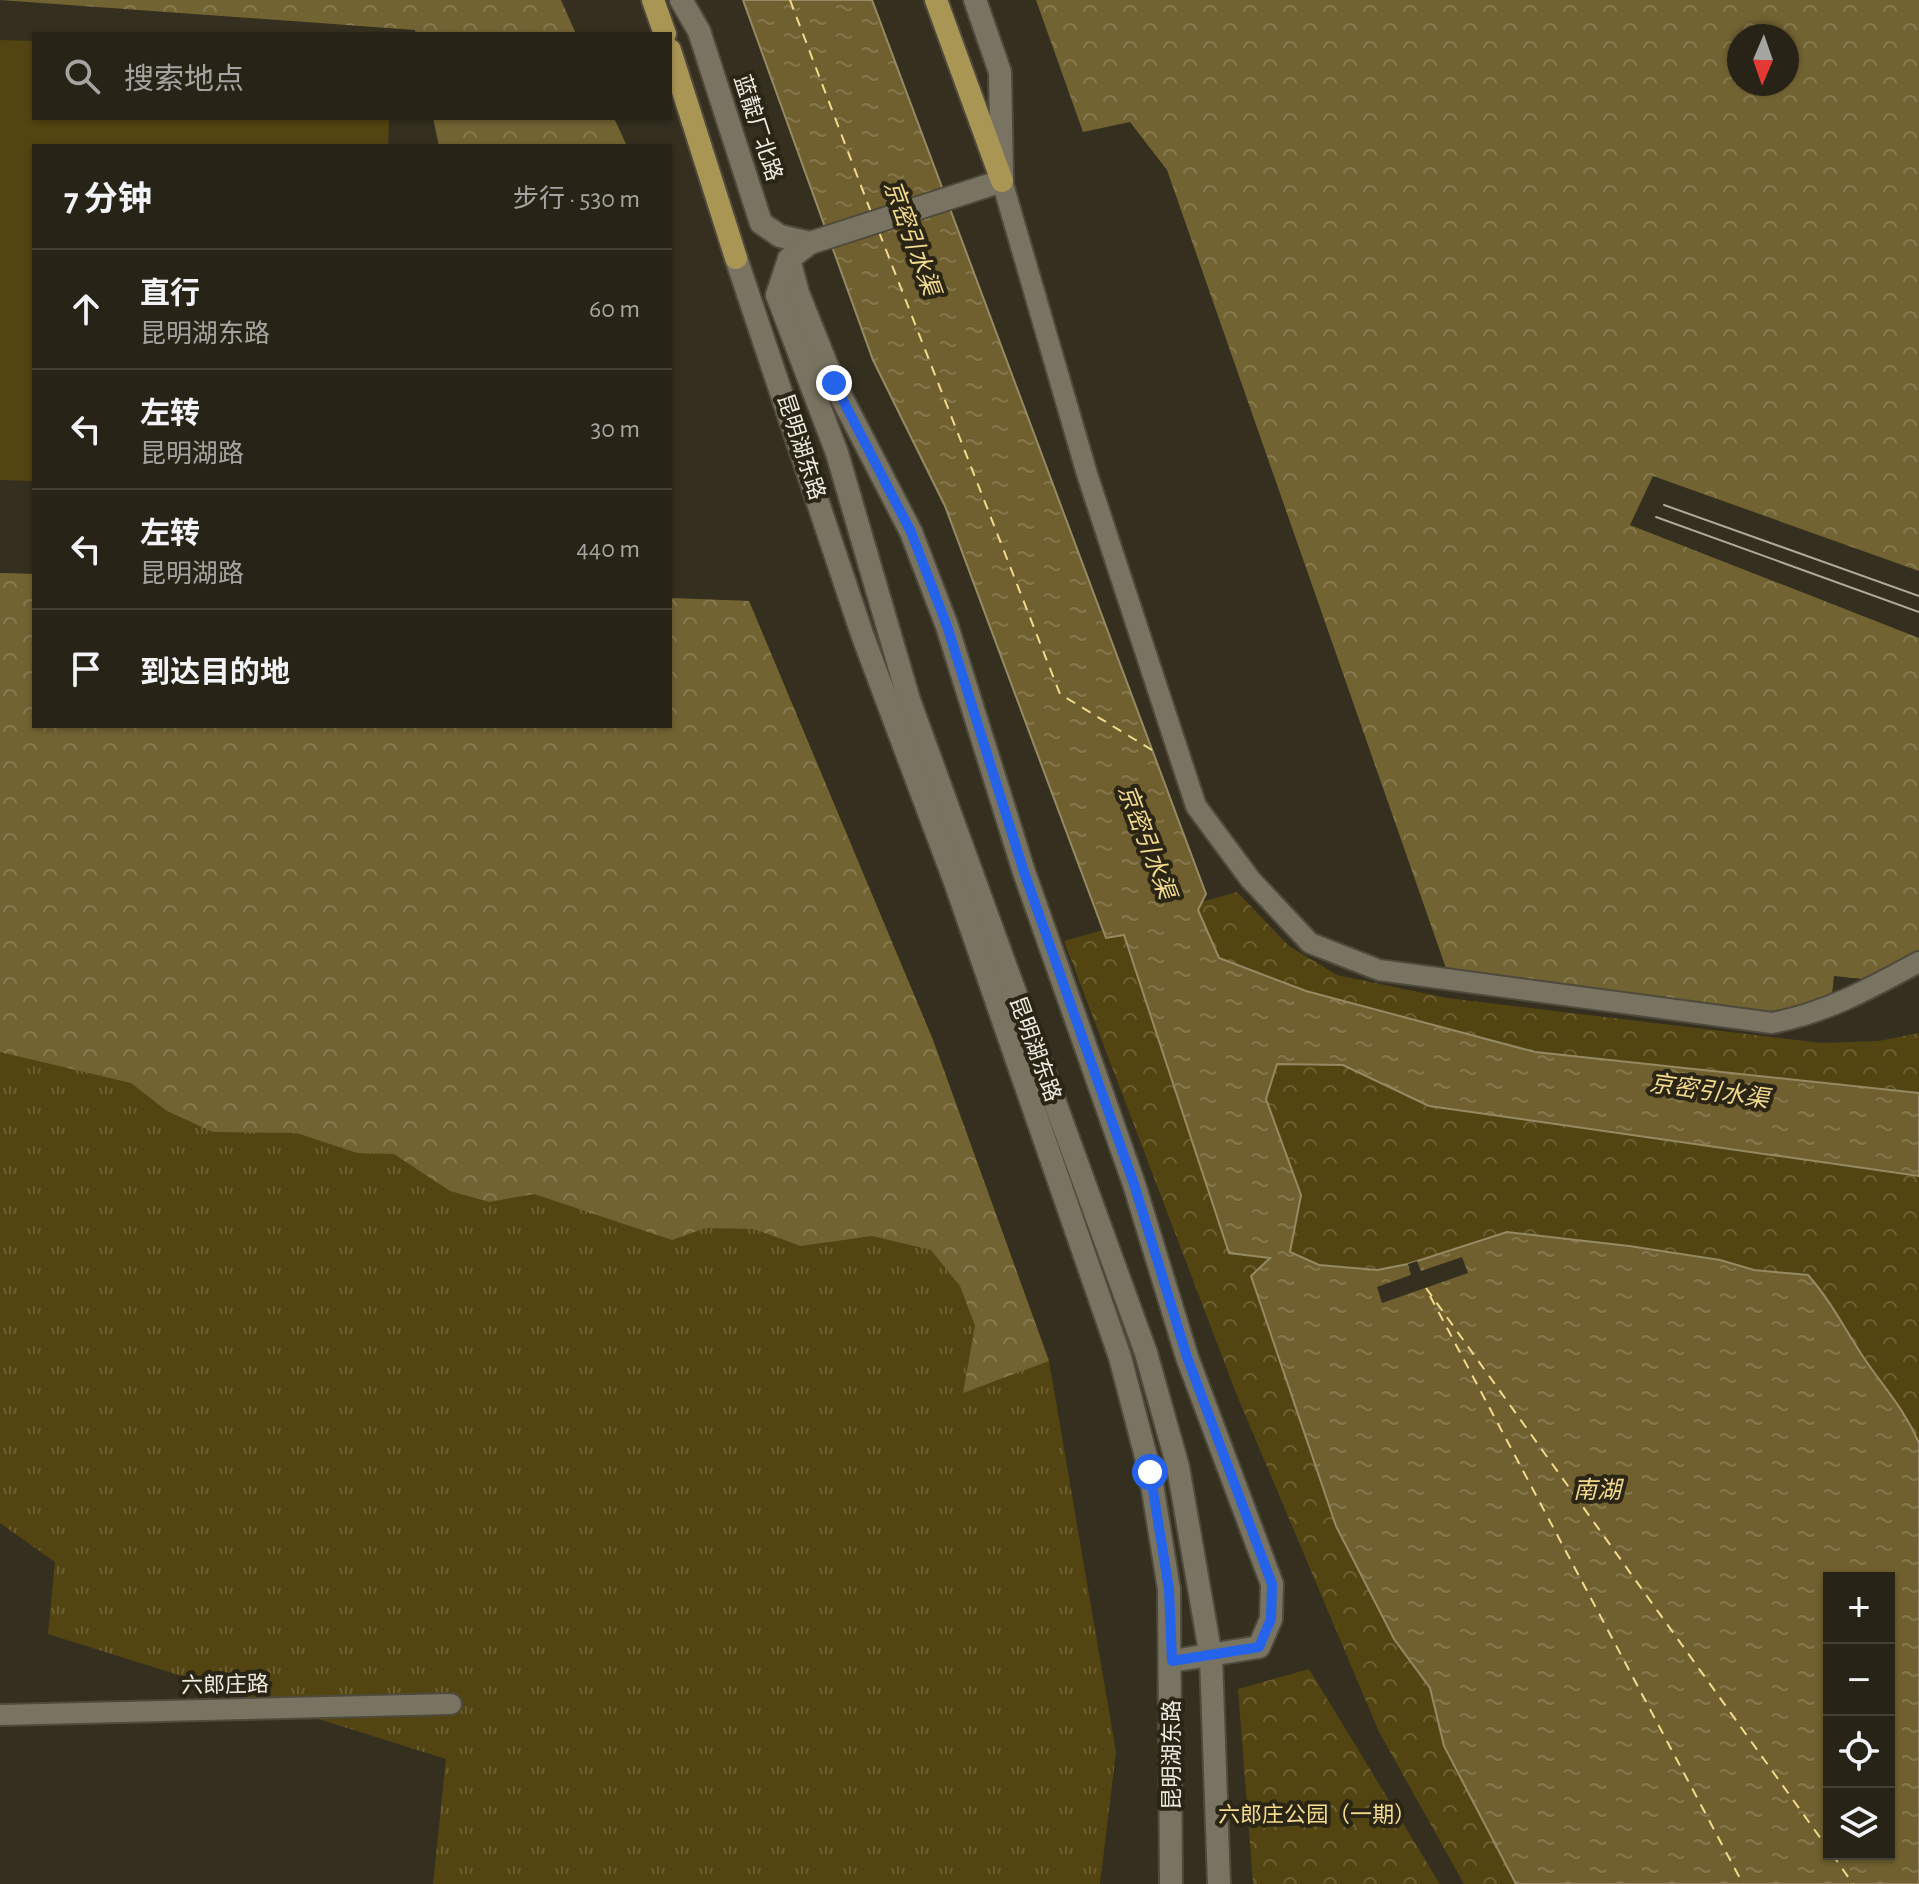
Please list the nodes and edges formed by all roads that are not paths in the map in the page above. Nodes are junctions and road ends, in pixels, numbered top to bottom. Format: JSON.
{"nodes":[{"id":1,"x":645,"y":0,"type":"edge"},
{"id":2,"x":653,"y":0,"type":"edge"},
{"id":3,"x":681,"y":0,"type":"edge"},
{"id":4,"x":936,"y":0,"type":"edge"},
{"id":5,"x":975,"y":0,"type":"edge"},
{"id":6,"x":663,"y":32,"type":"edge"},
{"id":7,"x":663,"y":32,"type":"edge"},
{"id":8,"x":672,"y":56,"type":"edge"},
{"id":9,"x":1002,"y":181,"type":"junction"},
{"id":10,"x":810,"y":243,"type":"junction"},
{"id":11,"x":736,"y":258,"type":"joint"},
{"id":12,"x":789,"y":259,"type":"junction"},
{"id":13,"x":1919,"y":962,"type":"edge"},
{"id":14,"x":1211,"y":1657,"type":"junction"},
{"id":15,"x":1172,"y":1661,"type":"junction"},
{"id":16,"x":451,"y":1704,"type":"dead end"},
{"id":17,"x":0,"y":1715,"type":"edge"},
{"id":18,"x":1171,"y":1884,"type":"edge"},
{"id":19,"x":1219,"y":1884,"type":"edge"}],
"edges":[{"from":1,"to":6,"type":"main road"},
{"from":2,"to":7,"type":"highway"},
{"from":3,"to":10,"type":"main road","name":"蓝靛厂北路"},
{"from":4,"to":9,"type":"highway"},
{"from":5,"to":9,"type":"main road"},
{"from":8,"to":11,"type":"highway"},
{"from":9,"to":10,"type":"main road"},
{"from":9,"to":13,"type":"street"},
{"from":10,"to":12,"type":"main road"},
{"from":11,"to":15,"type":"main road","name":"昆明湖东路"},
{"from":12,"to":14,"type":"main road","name":"昆明湖东路"},
{"from":12,"to":14,"type":"main road"},
{"from":14,"to":15,"type":"main road"},
{"from":14,"to":19,"type":"main road","name":"昆明湖东路"},
{"from":15,"to":18,"type":"main road","name":"昆明湖东路"},
{"from":16,"to":17,"type":"street","name":"六郎庄路"}]}
